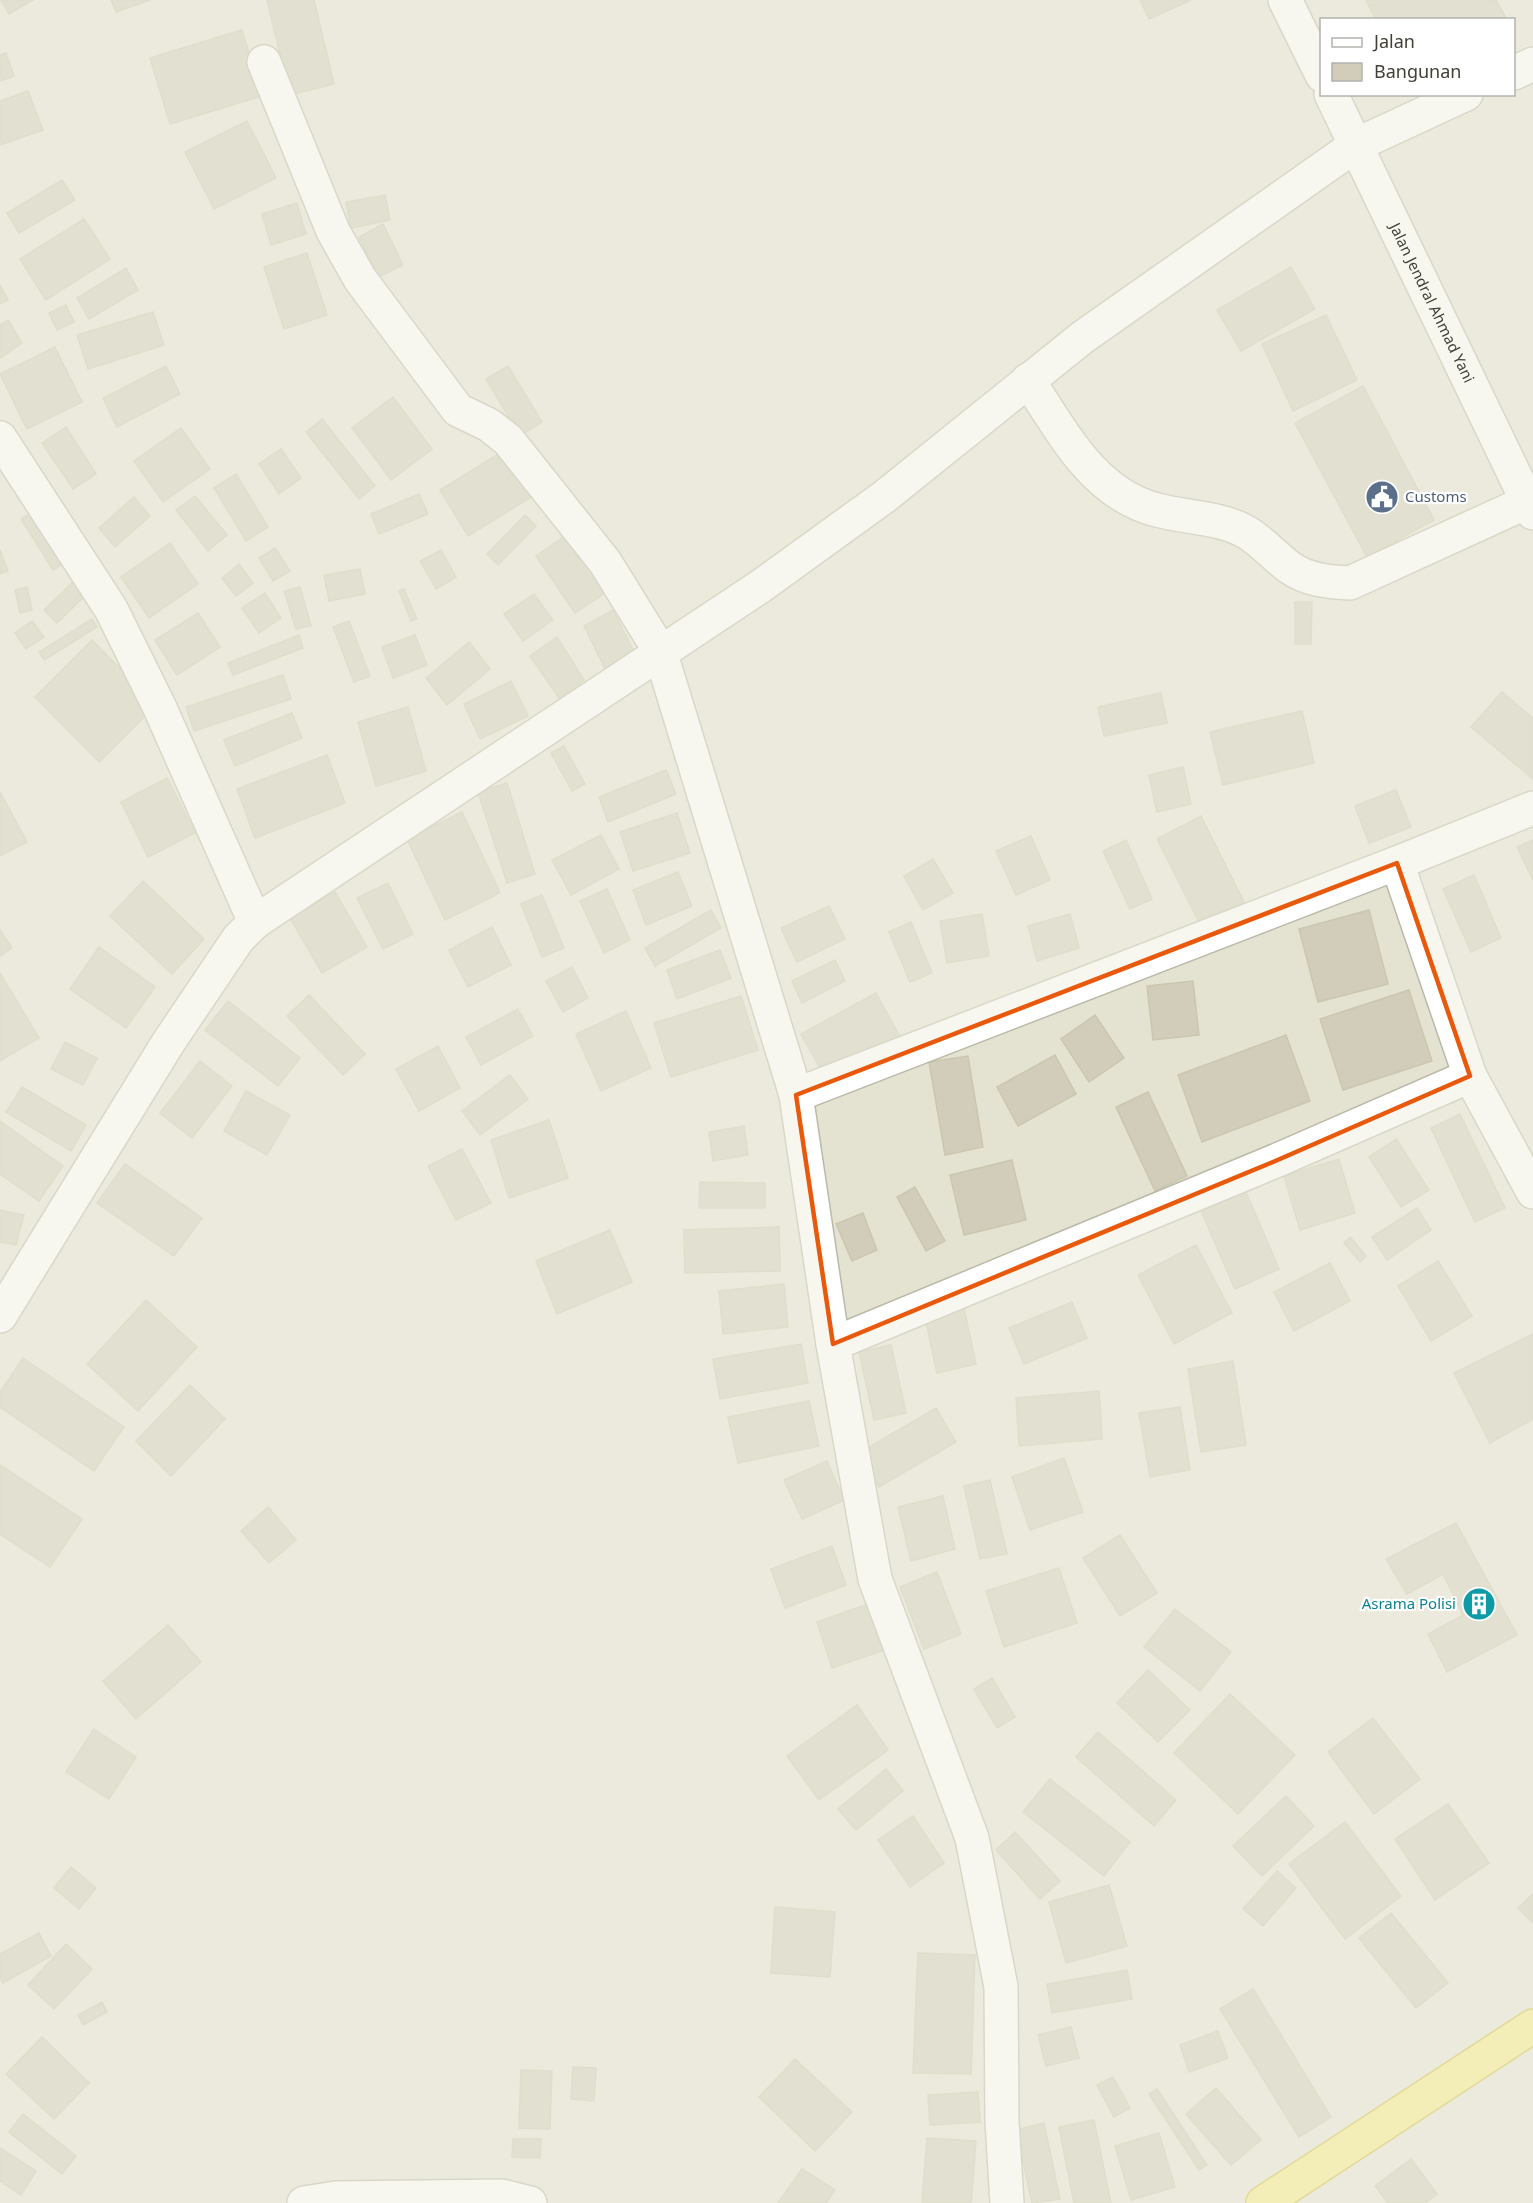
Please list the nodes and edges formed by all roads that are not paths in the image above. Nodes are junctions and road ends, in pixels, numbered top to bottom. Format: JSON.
{"nodes":[{"id":1,"x":1285,"y":0,"type":"edge"},
{"id":2,"x":264,"y":62,"type":"dead end"},
{"id":3,"x":1533,"y":64,"type":"edge"},
{"id":4,"x":1320,"y":71,"type":"edge"},
{"id":5,"x":1515,"y":73,"type":"edge"},
{"id":6,"x":1332,"y":96,"type":"edge"},
{"id":7,"x":1462,"y":96,"type":"edge"},
{"id":8,"x":1356,"y":145,"type":"junction"},
{"id":9,"x":1028,"y":380,"type":"junction"},
{"id":10,"x":0,"y":438,"type":"edge"},
{"id":11,"x":1530,"y":507,"type":"edge"},
{"id":12,"x":660,"y":651,"type":"junction"},
{"id":13,"x":1533,"y":808,"type":"edge"},
{"id":14,"x":1397,"y":863,"type":"junction"},
{"id":15,"x":255,"y":922,"type":"junction"},
{"id":16,"x":1470,"y":1076,"type":"junction"},
{"id":17,"x":796,"y":1095,"type":"junction"},
{"id":18,"x":1533,"y":1192,"type":"edge"},
{"id":19,"x":0,"y":1316,"type":"edge"},
{"id":20,"x":833,"y":1344,"type":"junction"},
{"id":21,"x":1533,"y":2026,"type":"edge"},
{"id":22,"x":304,"y":2203,"type":"edge"},
{"id":23,"x":530,"y":2203,"type":"edge"},
{"id":24,"x":1008,"y":2203,"type":"edge"},
{"id":25,"x":1263,"y":2203,"type":"edge"}],
"edges":[{"from":1,"to":4,"type":"street"},
{"from":2,"to":12,"type":"street"},
{"from":3,"to":5,"type":"street"},
{"from":6,"to":8,"type":"street","name":"Jalan Jendral Ahmad Yani"},
{"from":7,"to":8,"type":"street"},
{"from":8,"to":9,"type":"street"},
{"from":8,"to":11,"type":"street","name":"Jalan Jendral Ahmad Yani"},
{"from":9,"to":11,"type":"street"},
{"from":9,"to":12,"type":"street"},
{"from":10,"to":15,"type":"street"},
{"from":12,"to":15,"type":"street"},
{"from":12,"to":17,"type":"street"},
{"from":13,"to":14,"type":"street"},
{"from":14,"to":16,"type":"street"},
{"from":14,"to":17,"type":"street"},
{"from":15,"to":19,"type":"street"},
{"from":16,"to":18,"type":"street"},
{"from":16,"to":20,"type":"street"},
{"from":17,"to":20,"type":"street"},
{"from":20,"to":24,"type":"street"},
{"from":21,"to":25,"type":"highway"},
{"from":22,"to":23,"type":"street"}]}
